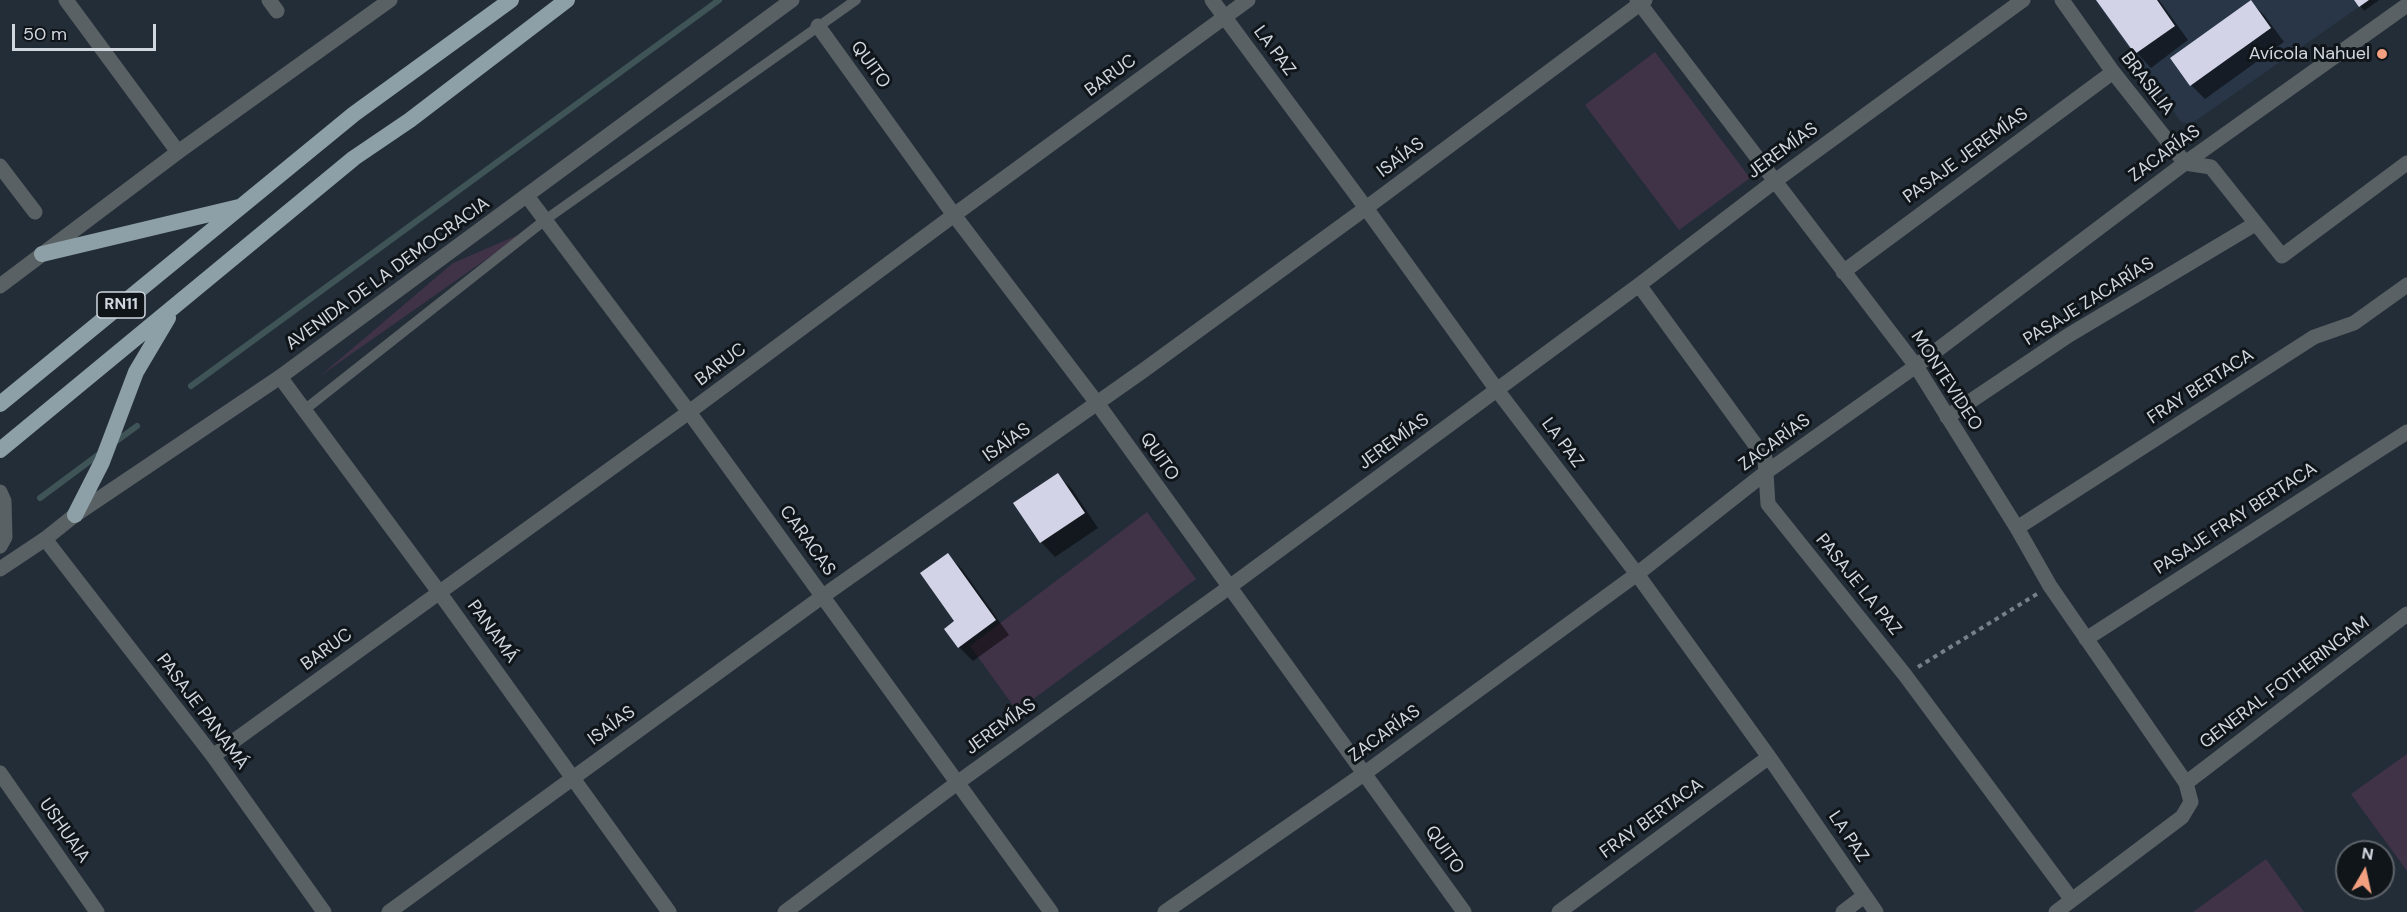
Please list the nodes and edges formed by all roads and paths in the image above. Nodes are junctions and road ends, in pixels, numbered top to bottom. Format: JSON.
{"nodes":[{"id":1,"x":66,"y":0,"type":"edge"},
{"id":2,"x":390,"y":0,"type":"edge"},
{"id":3,"x":511,"y":0,"type":"edge"},
{"id":4,"x":567,"y":0,"type":"edge"},
{"id":5,"x":792,"y":0,"type":"edge"},
{"id":6,"x":856,"y":0,"type":"edge"},
{"id":7,"x":1212,"y":0,"type":"edge"},
{"id":8,"x":1248,"y":0,"type":"edge"},
{"id":9,"x":2023,"y":0,"type":"edge"},
{"id":10,"x":2062,"y":0,"type":"edge"},
{"id":11,"x":1640,"y":1,"type":"edge"},
{"id":12,"x":2407,"y":5,"type":"edge"},
{"id":13,"x":1224,"y":17,"type":"junction"},
{"id":14,"x":818,"y":26,"type":"junction"},
{"id":15,"x":2113,"y":72,"type":"junction"},
{"id":16,"x":178,"y":152,"type":"junction"},
{"id":17,"x":2407,"y":163,"type":"edge"},
{"id":18,"x":2185,"y":164,"type":"junction"},
{"id":19,"x":0,"y":166,"type":"edge"},
{"id":20,"x":1775,"y":181,"type":"junction"},
{"id":21,"x":527,"y":196,"type":"junction"},
{"id":22,"x":242,"y":206,"type":"junction"},
{"id":23,"x":1366,"y":208,"type":"junction"},
{"id":24,"x":35,"y":212,"type":"dead end"},
{"id":25,"x":954,"y":214,"type":"junction"},
{"id":26,"x":545,"y":220,"type":"junction"},
{"id":27,"x":2255,"y":224,"type":"junction"},
{"id":28,"x":42,"y":254,"type":"junction"},
{"id":29,"x":1843,"y":272,"type":"junction"},
{"id":30,"x":1639,"y":285,"type":"junction"},
{"id":31,"x":2407,"y":285,"type":"edge"},
{"id":32,"x":0,"y":286,"type":"edge"},
{"id":33,"x":173,"y":310,"type":"junction"},
{"id":34,"x":1916,"y":366,"type":"junction"},
{"id":35,"x":280,"y":377,"type":"junction"},
{"id":36,"x":1497,"y":390,"type":"junction"},
{"id":37,"x":0,"y":404,"type":"edge"},
{"id":38,"x":1097,"y":404,"type":"junction"},
{"id":39,"x":303,"y":411,"type":"junction"},
{"id":40,"x":689,"y":412,"type":"junction"},
{"id":41,"x":1947,"y":417,"type":"junction"},
{"id":42,"x":2407,"y":432,"type":"edge"},
{"id":43,"x":0,"y":450,"type":"edge"},
{"id":44,"x":1765,"y":474,"type":"junction"},
{"id":45,"x":0,"y":492,"type":"edge"},
{"id":46,"x":75,"y":515,"type":"junction"},
{"id":47,"x":2018,"y":528,"type":"junction"},
{"id":48,"x":45,"y":539,"type":"junction"},
{"id":49,"x":0,"y":546,"type":"edge"},
{"id":50,"x":0,"y":569,"type":"edge"},
{"id":51,"x":1637,"y":574,"type":"junction"},
{"id":52,"x":2050,"y":586,"type":"junction"},
{"id":53,"x":1228,"y":588,"type":"junction"},
{"id":54,"x":440,"y":592,"type":"junction"},
{"id":55,"x":823,"y":596,"type":"junction"},
{"id":56,"x":2407,"y":614,"type":"edge"},
{"id":57,"x":2086,"y":639,"type":"junction"},
{"id":58,"x":1905,"y":675,"type":"junction"},
{"id":59,"x":213,"y":756,"type":"junction"},
{"id":60,"x":1769,"y":757,"type":"junction"},
{"id":61,"x":0,"y":773,"type":"edge"},
{"id":62,"x":1365,"y":773,"type":"junction"},
{"id":63,"x":574,"y":779,"type":"junction"},
{"id":64,"x":957,"y":783,"type":"junction"},
{"id":65,"x":2186,"y":783,"type":"junction"},
{"id":66,"x":1864,"y":896,"type":"junction"},
{"id":67,"x":2072,"y":900,"type":"junction"},
{"id":68,"x":97,"y":912,"type":"edge"},
{"id":69,"x":324,"y":912,"type":"edge"},
{"id":70,"x":389,"y":912,"type":"edge"},
{"id":71,"x":669,"y":912,"type":"edge"},
{"id":72,"x":785,"y":912,"type":"edge"},
{"id":73,"x":1051,"y":912,"type":"edge"},
{"id":74,"x":1165,"y":912,"type":"edge"},
{"id":75,"x":1464,"y":912,"type":"edge"},
{"id":76,"x":1559,"y":912,"type":"edge"},
{"id":77,"x":1843,"y":912,"type":"edge"},
{"id":78,"x":1876,"y":912,"type":"edge"},
{"id":79,"x":2056,"y":912,"type":"edge"}],
"edges":[{"from":1,"to":16,"type":"street"},
{"from":2,"to":16,"type":"street"},
{"from":3,"to":22,"type":"highway","number":"RN11"},
{"from":4,"to":33,"type":"highway"},
{"from":5,"to":21,"type":"street","name":"AVENIDA DE LA DEMOCRACIA"},
{"from":6,"to":14,"type":"lane"},
{"from":7,"to":13,"type":"street","name":"LA PAZ"},
{"from":8,"to":13,"type":"street","name":"BARUC"},
{"from":9,"to":20,"type":"street","name":"JEREMÍAS"},
{"from":10,"to":15,"type":"street","name":"BRASILIA"},
{"from":11,"to":20,"type":"street","name":"MONTEVIDEO"},
{"from":11,"to":23,"type":"street","name":"ISAÍAS"},
{"from":12,"to":18,"type":"street","name":"ZACARÍAS"},
{"from":13,"to":23,"type":"street","name":"LA PAZ"},
{"from":13,"to":25,"type":"street","name":"BARUC"},
{"from":14,"to":25,"type":"street","name":"QUITO"},
{"from":14,"to":26,"type":"lane"},
{"from":15,"to":18,"type":"street","name":"BRASILIA"},
{"from":15,"to":29,"type":"street","name":"PASAJE JEREMÍAS"},
{"from":16,"to":28,"type":"street"},
{"from":17,"to":27,"type":"street"},
{"from":18,"to":27,"type":"street"},
{"from":18,"to":34,"type":"street","name":"ZACARÍAS"},
{"from":19,"to":24,"type":"street"},
{"from":20,"to":29,"type":"street","name":"MONTEVIDEO"},
{"from":20,"to":30,"type":"street","name":"JEREMÍAS"},
{"from":21,"to":26,"type":"street","name":"CARACAS"},
{"from":21,"to":35,"type":"street","name":"AVENIDA DE LA DEMOCRACIA"},
{"from":22,"to":28,"type":"highway"},
{"from":22,"to":37,"type":"highway","number":"RN11"},
{"from":23,"to":36,"type":"street","name":"LA PAZ"},
{"from":23,"to":38,"type":"street","name":"ISAÍAS"},
{"from":25,"to":38,"type":"street","name":"QUITO"},
{"from":25,"to":40,"type":"street","name":"BARUC"},
{"from":26,"to":39,"type":"lane"},
{"from":26,"to":40,"type":"street","name":"CARACAS"},
{"from":27,"to":41,"type":"street","name":"PASAJE ZACARÍAS"},
{"from":28,"to":32,"type":"street"},
{"from":29,"to":34,"type":"street","name":"MONTEVIDEO"},
{"from":30,"to":36,"type":"street","name":"JEREMÍAS"},
{"from":30,"to":44,"type":"street","name":"PASAJE LA PAZ"},
{"from":31,"to":47,"type":"street","name":"FRAY BERTACA"},
{"from":33,"to":43,"type":"highway"},
{"from":33,"to":46,"type":"highway"},
{"from":34,"to":41,"type":"street","name":"MONTEVIDEO"},
{"from":34,"to":44,"type":"street","name":"ZACARÍAS"},
{"from":35,"to":39,"type":"street","name":"PANAMÁ"},
{"from":35,"to":46,"type":"street","name":"AVENIDA DE LA DEMOCRACIA"},
{"from":36,"to":51,"type":"street","name":"LA PAZ"},
{"from":36,"to":53,"type":"street","name":"JEREMÍAS"},
{"from":38,"to":53,"type":"street","name":"QUITO"},
{"from":38,"to":55,"type":"street","name":"ISAÍAS"},
{"from":39,"to":54,"type":"street","name":"PANAMÁ"},
{"from":40,"to":54,"type":"street","name":"BARUC"},
{"from":40,"to":55,"type":"street","name":"CARACAS"},
{"from":41,"to":47,"type":"street","name":"MONTEVIDEO"},
{"from":42,"to":57,"type":"street","name":"PASAJE FRAY BERTACA"},
{"from":44,"to":51,"type":"street","name":"ZACARÍAS"},
{"from":44,"to":58,"type":"street","name":"PASAJE LA PAZ"},
{"from":45,"to":49,"type":"street"},
{"from":46,"to":48,"type":"street","name":"AVENIDA DE LA DEMOCRACIA"},
{"from":47,"to":52,"type":"street","name":"MONTEVIDEO"},
{"from":48,"to":50,"type":"street","name":"AVENIDA DE LA DEMOCRACIA"},
{"from":48,"to":59,"type":"street","name":"PASAJE PANAMÁ"},
{"from":51,"to":60,"type":"street","name":"LA PAZ"},
{"from":51,"to":62,"type":"street","name":"ZACARÍAS"},
{"from":52,"to":57,"type":"street","name":"MONTEVIDEO"},
{"from":52,"to":58,"type":"path"},
{"from":53,"to":62,"type":"street","name":"QUITO"},
{"from":53,"to":64,"type":"street","name":"JEREMÍAS"},
{"from":54,"to":59,"type":"street","name":"BARUC"},
{"from":54,"to":63,"type":"street","name":"PANAMÁ"},
{"from":55,"to":63,"type":"street","name":"ISAÍAS"},
{"from":55,"to":64,"type":"street","name":"CARACAS"},
{"from":56,"to":65,"type":"street","name":"GENERAL FOTHERINGAM"},
{"from":57,"to":65,"type":"street","name":"MONTEVIDEO"},
{"from":58,"to":67,"type":"street","name":"PASAJE LA PAZ"},
{"from":59,"to":69,"type":"street","name":"PASAJE PANAMÁ"},
{"from":60,"to":66,"type":"street","name":"LA PAZ"},
{"from":60,"to":76,"type":"street","name":"FRAY BERTACA"},
{"from":61,"to":68,"type":"street","name":"USHUAIA"},
{"from":62,"to":74,"type":"street","name":"ZACARÍAS"},
{"from":62,"to":75,"type":"street","name":"QUITO"},
{"from":63,"to":70,"type":"street","name":"ISAÍAS"},
{"from":63,"to":71,"type":"street","name":"PANAMÁ"},
{"from":64,"to":72,"type":"street","name":"JEREMÍAS"},
{"from":64,"to":73,"type":"street","name":"CARACAS"},
{"from":65,"to":67,"type":"street","name":"MONTEVIDEO"},
{"from":66,"to":77,"type":"street"},
{"from":66,"to":78,"type":"street","name":"LA PAZ"},
{"from":67,"to":79,"type":"street"}]}
